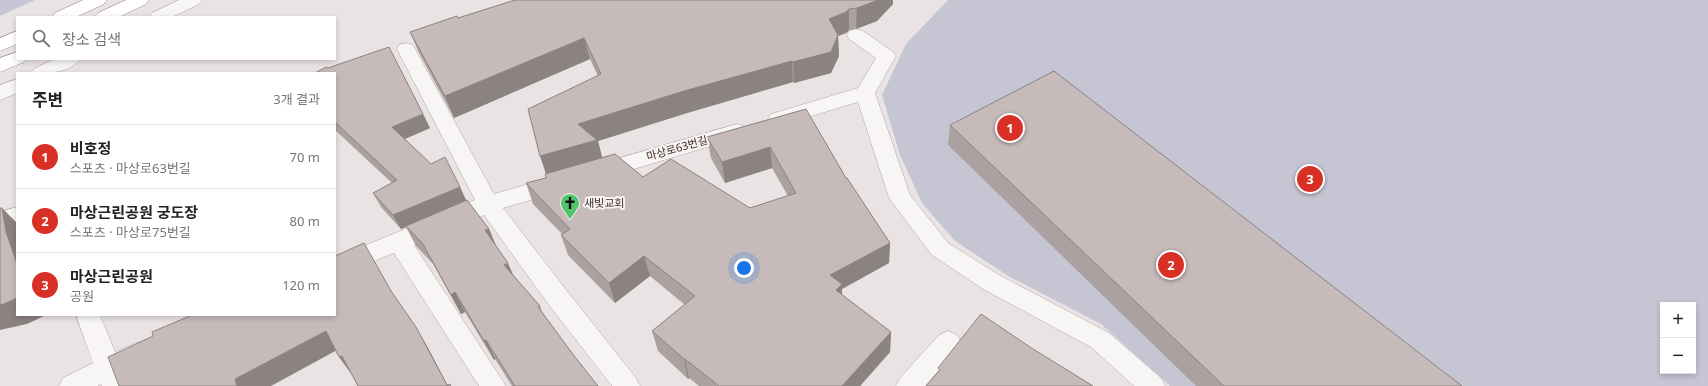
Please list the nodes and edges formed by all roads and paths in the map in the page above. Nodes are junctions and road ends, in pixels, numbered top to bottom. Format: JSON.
{"nodes":[{"id":1,"x":98,"y":0,"type":"edge"},
{"id":2,"x":140,"y":0,"type":"edge"},
{"id":3,"x":193,"y":0,"type":"edge"},
{"id":4,"x":63,"y":16,"type":"edge"},
{"id":5,"x":106,"y":16,"type":"edge"},
{"id":6,"x":160,"y":16,"type":"edge"},
{"id":7,"x":856,"y":35,"type":"dead end"},
{"id":8,"x":16,"y":37,"type":"edge"},
{"id":9,"x":425,"y":42,"type":"edge"},
{"id":10,"x":0,"y":45,"type":"edge"},
{"id":11,"x":16,"y":58,"type":"edge"},
{"id":12,"x":68,"y":60,"type":"edge"},
{"id":13,"x":0,"y":66,"type":"edge"},
{"id":14,"x":43,"y":72,"type":"edge"},
{"id":15,"x":16,"y":85,"type":"edge"},
{"id":16,"x":0,"y":93,"type":"edge"},
{"id":17,"x":865,"y":93,"type":"junction"},
{"id":18,"x":488,"y":204,"type":"junction"},
{"id":19,"x":16,"y":215,"type":"edge"},
{"id":20,"x":0,"y":221,"type":"edge"},
{"id":21,"x":399,"y":241,"type":"junction"},
{"id":22,"x":336,"y":268,"type":"edge"},
{"id":23,"x":88,"y":316,"type":"edge"},
{"id":24,"x":160,"y":342,"type":"edge"},
{"id":25,"x":948,"y":342,"type":"dead end"},
{"id":26,"x":111,"y":377,"type":"edge"},
{"id":27,"x":72,"y":386,"type":"edge"},
{"id":28,"x":493,"y":386,"type":"edge"},
{"id":29,"x":627,"y":386,"type":"edge"},
{"id":30,"x":909,"y":386,"type":"edge"},
{"id":31,"x":1152,"y":386,"type":"edge"}],
"edges":[{"from":1,"to":4,"type":"highway"},
{"from":2,"to":5,"type":"highway"},
{"from":3,"to":6,"type":"street"},
{"from":7,"to":17,"type":"street"},
{"from":8,"to":10,"type":"highway"},
{"from":9,"to":18,"type":"street"},
{"from":11,"to":13,"type":"highway"},
{"from":12,"to":14,"type":"street"},
{"from":15,"to":16,"type":"street"},
{"from":17,"to":18,"type":"street","name":"마상로63번길"},
{"from":17,"to":31,"type":"street"},
{"from":18,"to":21,"type":"street","name":"마상로63번길"},
{"from":18,"to":29,"type":"street"},
{"from":19,"to":20,"type":"street"},
{"from":21,"to":22,"type":"street","name":"마상로63번길"},
{"from":21,"to":28,"type":"street"},
{"from":23,"to":26,"type":"street"},
{"from":24,"to":26,"type":"street"},
{"from":25,"to":30,"type":"street"},
{"from":26,"to":27,"type":"street"}]}
